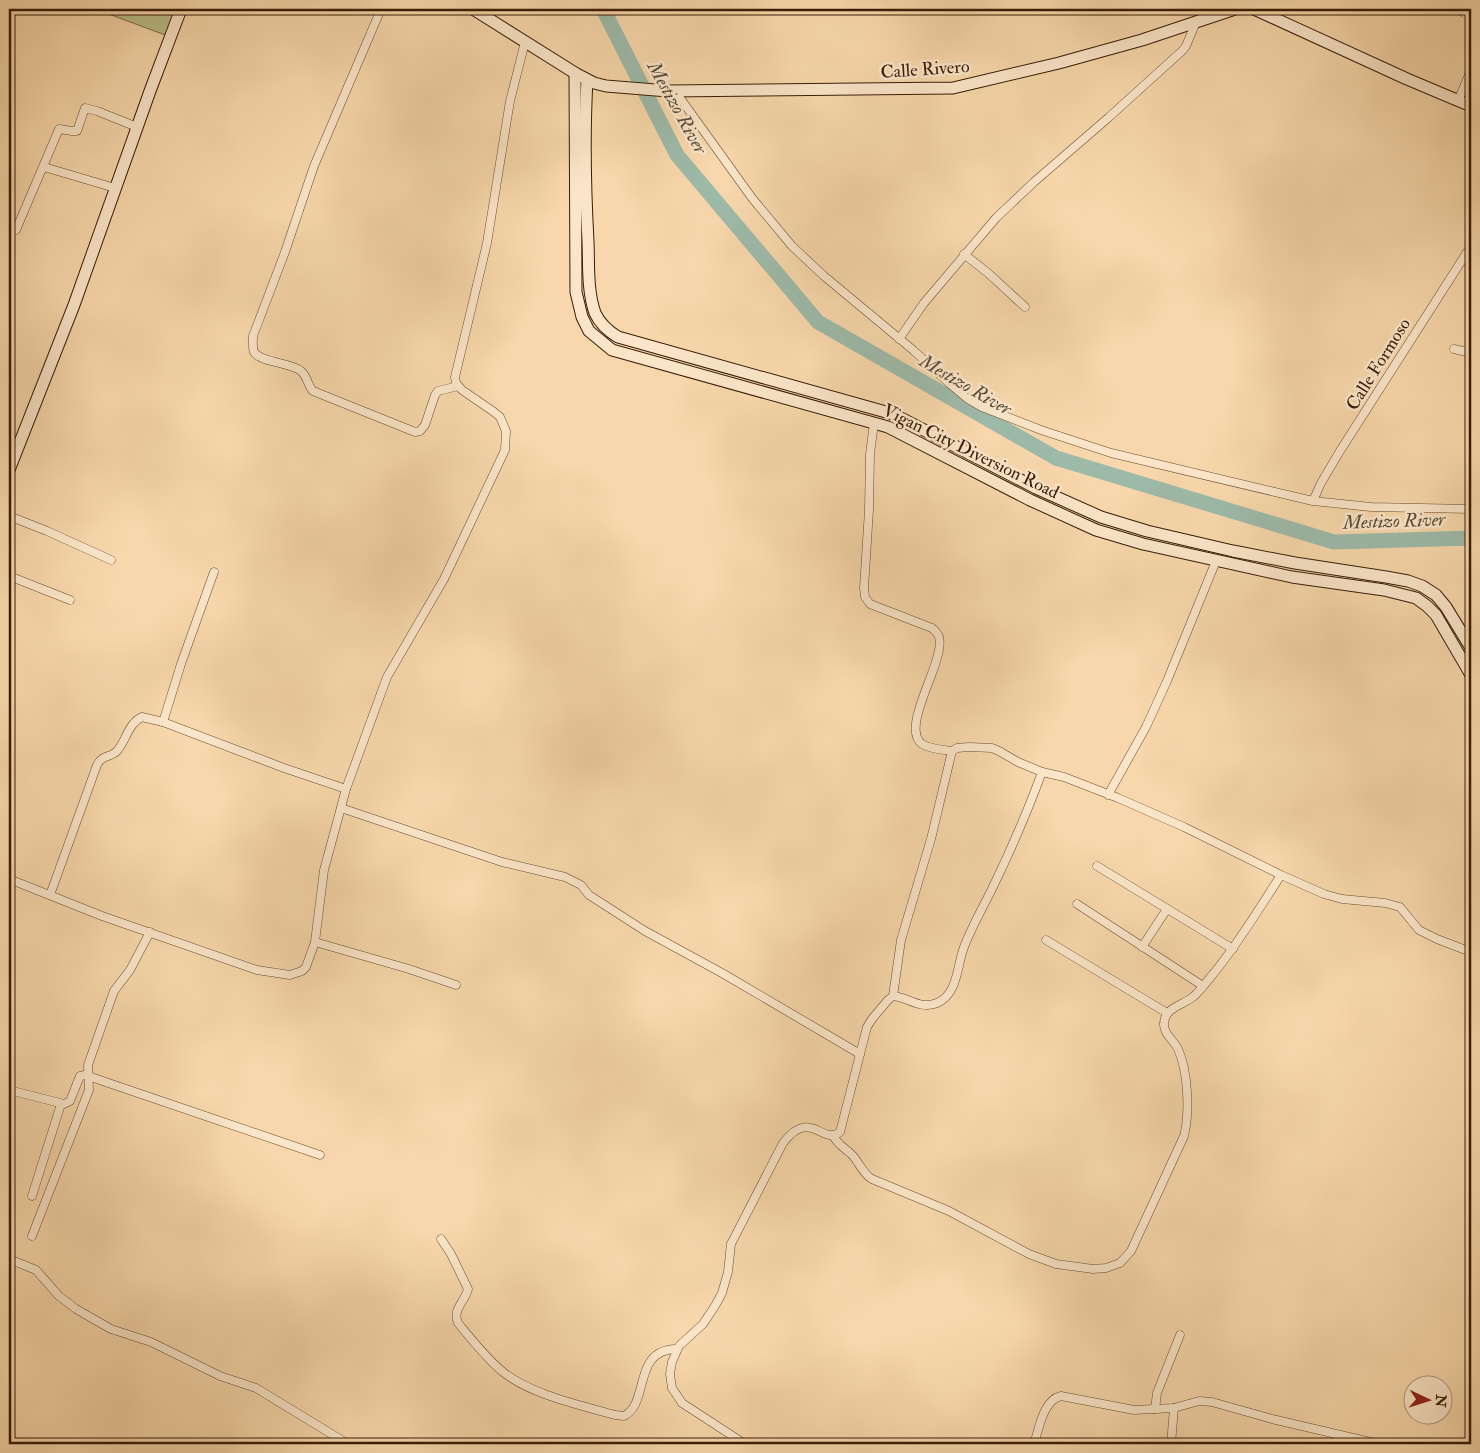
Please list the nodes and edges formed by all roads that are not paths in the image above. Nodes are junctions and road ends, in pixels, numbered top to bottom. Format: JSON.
{"nodes":[{"id":1,"x":181,"y":9,"type":"edge"},
{"id":2,"x":381,"y":9,"type":"edge"},
{"id":3,"x":473,"y":9,"type":"edge"},
{"id":4,"x":1235,"y":9,"type":"edge"},
{"id":5,"x":1254,"y":9,"type":"edge"},
{"id":6,"x":1455,"y":9,"type":"edge"},
{"id":7,"x":1471,"y":16,"type":"edge"},
{"id":8,"x":1196,"y":22,"type":"junction"},
{"id":9,"x":525,"y":42,"type":"junction"},
{"id":10,"x":564,"y":67,"type":"junction"},
{"id":11,"x":1471,"y":70,"type":"edge"},
{"id":12,"x":574,"y":73,"type":"junction"},
{"id":13,"x":587,"y":80,"type":"junction"},
{"id":14,"x":604,"y":86,"type":"junction"},
{"id":15,"x":671,"y":91,"type":"junction"},
{"id":16,"x":1458,"y":101,"type":"junction"},
{"id":17,"x":1471,"y":106,"type":"edge"},
{"id":18,"x":580,"y":107,"type":"junction"},
{"id":19,"x":137,"y":127,"type":"junction"},
{"id":20,"x":44,"y":167,"type":"junction"},
{"id":21,"x":115,"y":188,"type":"junction"},
{"id":22,"x":16,"y":230,"type":"dead end"},
{"id":23,"x":1471,"y":246,"type":"edge"},
{"id":24,"x":964,"y":254,"type":"junction"},
{"id":25,"x":1025,"y":307,"type":"dead end"},
{"id":26,"x":899,"y":339,"type":"junction"},
{"id":27,"x":1454,"y":349,"type":"dead end"},
{"id":28,"x":1471,"y":353,"type":"edge"},
{"id":29,"x":734,"y":370,"type":"junction"},
{"id":30,"x":730,"y":384,"type":"junction"},
{"id":31,"x":458,"y":386,"type":"junction"},
{"id":32,"x":874,"y":423,"type":"junction"},
{"id":33,"x":9,"y":470,"type":"edge"},
{"id":34,"x":1314,"y":501,"type":"junction"},
{"id":35,"x":1471,"y":509,"type":"edge"},
{"id":36,"x":9,"y":516,"type":"edge"},
{"id":37,"x":1233,"y":551,"type":"junction"},
{"id":38,"x":111,"y":560,"type":"dead end"},
{"id":39,"x":1216,"y":561,"type":"junction"},
{"id":40,"x":1231,"y":563,"type":"junction"},
{"id":41,"x":214,"y":572,"type":"dead end"},
{"id":42,"x":9,"y":576,"type":"edge"},
{"id":43,"x":70,"y":600,"type":"dead end"},
{"id":44,"x":1471,"y":648,"type":"edge"},
{"id":45,"x":1471,"y":675,"type":"edge"},
{"id":46,"x":163,"y":722,"type":"junction"},
{"id":47,"x":952,"y":752,"type":"junction"},
{"id":48,"x":1042,"y":772,"type":"junction"},
{"id":49,"x":346,"y":789,"type":"junction"},
{"id":50,"x":1108,"y":795,"type":"junction"},
{"id":51,"x":341,"y":808,"type":"junction"},
{"id":52,"x":1097,"y":866,"type":"dead end"},
{"id":53,"x":1281,"y":875,"type":"junction"},
{"id":54,"x":9,"y":879,"type":"edge"},
{"id":55,"x":50,"y":895,"type":"junction"},
{"id":56,"x":1077,"y":904,"type":"dead end"},
{"id":57,"x":1167,"y":909,"type":"junction"},
{"id":58,"x":150,"y":932,"type":"junction"},
{"id":59,"x":1046,"y":940,"type":"dead end"},
{"id":60,"x":314,"y":942,"type":"junction"},
{"id":61,"x":1142,"y":946,"type":"junction"},
{"id":62,"x":1233,"y":949,"type":"junction"},
{"id":63,"x":1471,"y":952,"type":"edge"},
{"id":64,"x":456,"y":985,"type":"dead end"},
{"id":65,"x":1203,"y":986,"type":"junction"},
{"id":66,"x":893,"y":996,"type":"junction"},
{"id":67,"x":1167,"y":1013,"type":"junction"},
{"id":68,"x":860,"y":1054,"type":"junction"},
{"id":69,"x":89,"y":1076,"type":"junction"},
{"id":70,"x":9,"y":1090,"type":"edge"},
{"id":71,"x":61,"y":1104,"type":"junction"},
{"id":72,"x":833,"y":1135,"type":"junction"},
{"id":73,"x":320,"y":1155,"type":"dead end"},
{"id":74,"x":32,"y":1196,"type":"dead end"},
{"id":75,"x":32,"y":1236,"type":"dead end"},
{"id":76,"x":441,"y":1239,"type":"dead end"},
{"id":77,"x":9,"y":1259,"type":"edge"},
{"id":78,"x":1180,"y":1334,"type":"dead end"},
{"id":79,"x":676,"y":1350,"type":"junction"},
{"id":80,"x":1174,"y":1408,"type":"junction"},
{"id":81,"x":1155,"y":1409,"type":"junction"},
{"id":82,"x":348,"y":1444,"type":"edge"},
{"id":83,"x":745,"y":1444,"type":"edge"},
{"id":84,"x":1034,"y":1444,"type":"edge"},
{"id":85,"x":1171,"y":1444,"type":"edge"},
{"id":86,"x":1379,"y":1444,"type":"edge"}],
"edges":[{"from":1,"to":19,"type":"main road"},
{"from":2,"to":31,"type":"street"},
{"from":3,"to":9,"type":"main road","name":"Calle Rivero"},
{"from":4,"to":8,"type":"main road","name":"Calle Rivero"},
{"from":5,"to":16,"type":"main road"},
{"from":6,"to":7,"type":"street"},
{"from":8,"to":15,"type":"main road","name":"Calle Rivero"},
{"from":8,"to":24,"type":"street"},
{"from":9,"to":10,"type":"main road","name":"Calle Rivero"},
{"from":9,"to":31,"type":"street"},
{"from":10,"to":12,"type":"main road","name":"Calle Rivero"},
{"from":10,"to":18,"type":"main road","name":"Vigan City Diversion Road"},
{"from":11,"to":16,"type":"street"},
{"from":12,"to":13,"type":"main road","name":"Calle Rivero"},
{"from":12,"to":18,"type":"main road","name":"Vigan City Diversion Road"},
{"from":13,"to":14,"type":"main road","name":"Calle Rivero"},
{"from":13,"to":18,"type":"main road","name":"Vigan City Diversion Road"},
{"from":14,"to":15,"type":"main road","name":"Calle Rivero"},
{"from":14,"to":18,"type":"main road"},
{"from":15,"to":26,"type":"street"},
{"from":16,"to":17,"type":"main road"},
{"from":18,"to":29,"type":"main road","name":"Vigan City Diversion Road"},
{"from":18,"to":30,"type":"main road","name":"Vigan City Diversion Road"},
{"from":19,"to":20,"type":"street"},
{"from":19,"to":21,"type":"main road"},
{"from":20,"to":21,"type":"street"},
{"from":20,"to":22,"type":"street"},
{"from":21,"to":33,"type":"main road"},
{"from":23,"to":34,"type":"street","name":"Calle Formoso"},
{"from":24,"to":25,"type":"street"},
{"from":24,"to":26,"type":"street"},
{"from":26,"to":34,"type":"street"},
{"from":27,"to":28,"type":"street"},
{"from":29,"to":30,"type":"main road"},
{"from":29,"to":37,"type":"main road","name":"Vigan City Diversion Road"},
{"from":30,"to":32,"type":"main road","name":"Vigan City Diversion Road"},
{"from":31,"to":49,"type":"street"},
{"from":32,"to":39,"type":"main road","name":"Vigan City Diversion Road"},
{"from":32,"to":47,"type":"street"},
{"from":34,"to":35,"type":"street"},
{"from":36,"to":38,"type":"street"},
{"from":37,"to":40,"type":"main road"},
{"from":37,"to":44,"type":"main road","name":"Vigan City Diversion Road"},
{"from":39,"to":40,"type":"main road","name":"Vigan City Diversion Road"},
{"from":39,"to":50,"type":"street"},
{"from":40,"to":45,"type":"main road","name":"Vigan City Diversion Road"},
{"from":41,"to":46,"type":"street"},
{"from":42,"to":43,"type":"street"},
{"from":46,"to":49,"type":"street"},
{"from":46,"to":55,"type":"street"},
{"from":47,"to":48,"type":"street"},
{"from":47,"to":66,"type":"street"},
{"from":48,"to":50,"type":"street"},
{"from":48,"to":66,"type":"street"},
{"from":49,"to":51,"type":"street"},
{"from":50,"to":53,"type":"street"},
{"from":51,"to":60,"type":"street"},
{"from":51,"to":68,"type":"street"},
{"from":52,"to":57,"type":"street"},
{"from":53,"to":62,"type":"street"},
{"from":53,"to":63,"type":"street"},
{"from":54,"to":55,"type":"street"},
{"from":55,"to":58,"type":"street"},
{"from":56,"to":61,"type":"street"},
{"from":57,"to":61,"type":"street"},
{"from":57,"to":62,"type":"street"},
{"from":58,"to":60,"type":"street"},
{"from":58,"to":69,"type":"street"},
{"from":59,"to":67,"type":"street"},
{"from":60,"to":64,"type":"street"},
{"from":61,"to":65,"type":"street"},
{"from":62,"to":65,"type":"street"},
{"from":65,"to":67,"type":"street"},
{"from":66,"to":68,"type":"street"},
{"from":67,"to":72,"type":"street"},
{"from":68,"to":72,"type":"street"},
{"from":69,"to":71,"type":"street"},
{"from":69,"to":73,"type":"street"},
{"from":69,"to":75,"type":"street"},
{"from":70,"to":71,"type":"street"},
{"from":71,"to":74,"type":"street"},
{"from":72,"to":79,"type":"street"},
{"from":76,"to":79,"type":"street"},
{"from":77,"to":82,"type":"street"},
{"from":78,"to":81,"type":"street"},
{"from":79,"to":83,"type":"street"},
{"from":80,"to":81,"type":"street"},
{"from":80,"to":85,"type":"street"},
{"from":80,"to":86,"type":"street"},
{"from":81,"to":84,"type":"street"}]}
